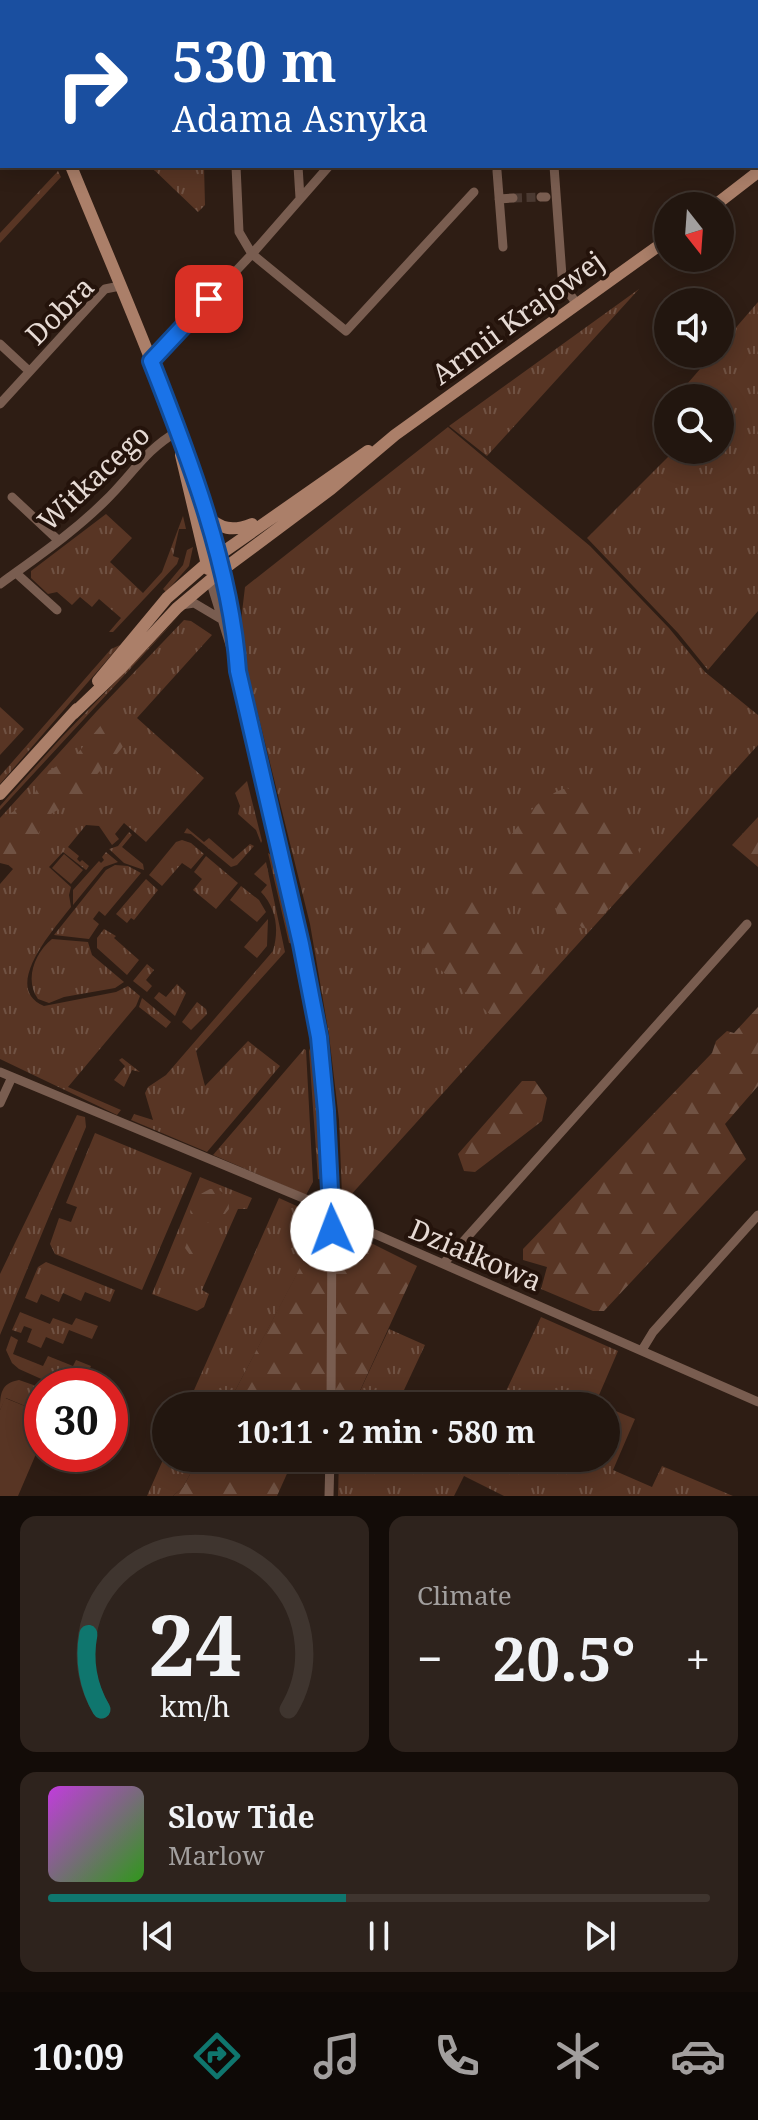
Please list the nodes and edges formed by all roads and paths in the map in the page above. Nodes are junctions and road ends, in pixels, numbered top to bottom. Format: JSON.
{"nodes":[{"id":1,"x":72,"y":168,"type":"edge"},
{"id":2,"x":236,"y":168,"type":"edge"},
{"id":3,"x":298,"y":168,"type":"edge"},
{"id":4,"x":327,"y":168,"type":"edge"},
{"id":5,"x":554,"y":168,"type":"edge"},
{"id":6,"x":497,"y":171,"type":"dead end"},
{"id":7,"x":758,"y":172,"type":"edge"},
{"id":8,"x":474,"y":192,"type":"dead end"},
{"id":9,"x":732,"y":192,"type":"edge"},
{"id":10,"x":300,"y":198,"type":"junction"},
{"id":11,"x":513,"y":198,"type":"tunnel mouth"},
{"id":12,"x":499,"y":199,"type":"junction"},
{"id":13,"x":503,"y":247,"type":"dead end"},
{"id":14,"x":654,"y":249,"type":"edge"},
{"id":15,"x":252,"y":254,"type":"junction"},
{"id":16,"x":120,"y":286,"type":"junction"},
{"id":17,"x":577,"y":304,"type":"junction"},
{"id":18,"x":0,"y":344,"type":"edge"},
{"id":19,"x":151,"y":361,"type":"junction"},
{"id":20,"x":29,"y":371,"type":"junction"},
{"id":21,"x":0,"y":404,"type":"edge"},
{"id":22,"x":177,"y":432,"type":"junction"},
{"id":23,"x":395,"y":435,"type":"junction"},
{"id":24,"x":12,"y":497,"type":"dead end"},
{"id":25,"x":205,"y":515,"type":"junction"},
{"id":26,"x":270,"y":518,"type":"junction"},
{"id":27,"x":59,"y":541,"type":"junction"},
{"id":28,"x":212,"y":560,"type":"junction"},
{"id":29,"x":221,"y":571,"type":"junction"},
{"id":30,"x":16,"y":573,"type":"junction"},
{"id":31,"x":210,"y":580,"type":"junction"},
{"id":32,"x":0,"y":584,"type":"edge"},
{"id":33,"x":181,"y":605,"type":"junction"},
{"id":34,"x":57,"y":610,"type":"dead end"},
{"id":35,"x":221,"y":619,"type":"junction"},
{"id":36,"x":238,"y":671,"type":"junction"},
{"id":37,"x":73,"y":714,"type":"junction"},
{"id":38,"x":0,"y":794,"type":"edge"},
{"id":39,"x":747,"y":924,"type":"dead end"},
{"id":40,"x":0,"y":1072,"type":"edge"},
{"id":41,"x":12,"y":1077,"type":"junction"},
{"id":42,"x":0,"y":1103,"type":"edge"},
{"id":43,"x":332,"y":1210,"type":"junction"},
{"id":44,"x":758,"y":1215,"type":"edge"},
{"id":45,"x":444,"y":1263,"type":"junction"},
{"id":46,"x":642,"y":1350,"type":"junction"},
{"id":47,"x":331,"y":1392,"type":"edge"},
{"id":48,"x":758,"y":1402,"type":"edge"},
{"id":49,"x":330,"y":1472,"type":"edge"},
{"id":50,"x":329,"y":1496,"type":"edge"}],
"edges":[{"from":1,"to":16,"type":"street"},
{"from":2,"to":15,"type":"street"},
{"from":3,"to":10,"type":"street"},
{"from":4,"to":10,"type":"street"},
{"from":5,"to":17,"type":"street"},
{"from":6,"to":12,"type":"street"},
{"from":7,"to":9,"type":"street"},
{"from":8,"to":15,"type":"street"},
{"from":10,"to":15,"type":"street"},
{"from":11,"to":12,"type":"street"},
{"from":12,"to":13,"type":"street"},
{"from":14,"to":17,"type":"street","name":"Armii Krajowej"},
{"from":15,"to":19,"type":"street"},
{"from":16,"to":19,"type":"street"},
{"from":16,"to":20,"type":"street","name":"Dobra"},
{"from":17,"to":23,"type":"street","name":"Armii Krajowej"},
{"from":18,"to":20,"type":"street"},
{"from":19,"to":22,"type":"street"},
{"from":20,"to":21,"type":"street","name":"Dobra"},
{"from":22,"to":25,"type":"street"},
{"from":22,"to":27,"type":"street","name":"Witkacego"},
{"from":22,"to":28,"type":"street"},
{"from":23,"to":26,"type":"street","name":"Armii Krajowej"},
{"from":23,"to":29,"type":"street","name":"Armii Krajowej"},
{"from":24,"to":27,"type":"street"},
{"from":25,"to":26,"type":"street"},
{"from":25,"to":28,"type":"street"},
{"from":26,"to":28,"type":"street","name":"Armii Krajowej"},
{"from":27,"to":30,"type":"street","name":"Witkacego"},
{"from":28,"to":29,"type":"street"},
{"from":28,"to":31,"type":"street"},
{"from":28,"to":37,"type":"street","name":"Armii Krajowej"},
{"from":29,"to":31,"type":"street","name":"Armii Krajowej"},
{"from":29,"to":36,"type":"street"},
{"from":30,"to":32,"type":"street","name":"Witkacego"},
{"from":30,"to":34,"type":"street"},
{"from":31,"to":33,"type":"street","name":"Armii Krajowej"},
{"from":31,"to":35,"type":"street"},
{"from":33,"to":35,"type":"street"},
{"from":33,"to":37,"type":"street","name":"Armii Krajowej"},
{"from":35,"to":36,"type":"street"},
{"from":36,"to":43,"type":"street"},
{"from":37,"to":38,"type":"street","name":"Armii Krajowej"},
{"from":39,"to":45,"type":"street"},
{"from":40,"to":41,"type":"street","name":"Działkowa"},
{"from":41,"to":42,"type":"street"},
{"from":41,"to":43,"type":"street","name":"Działkowa"},
{"from":43,"to":45,"type":"street","name":"Działkowa"},
{"from":43,"to":47,"type":"street"},
{"from":44,"to":46,"type":"street"},
{"from":45,"to":46,"type":"street","name":"Działkowa"},
{"from":46,"to":48,"type":"street","name":"Działkowa"},
{"from":49,"to":50,"type":"street"}]}
